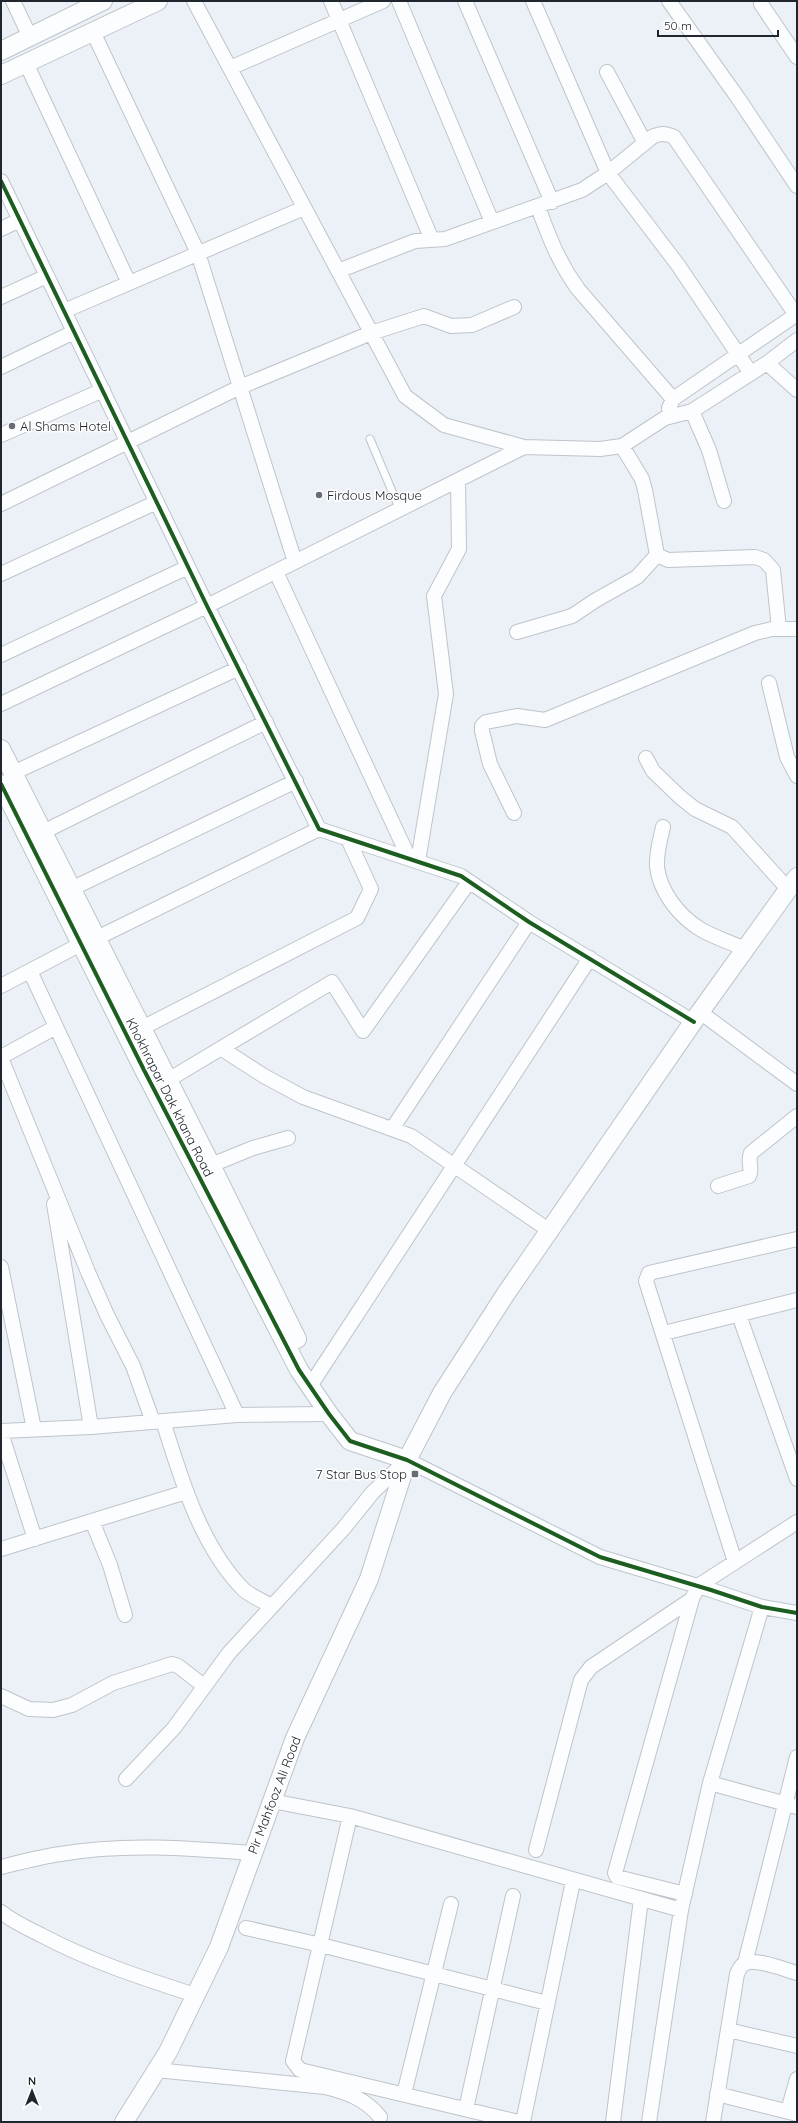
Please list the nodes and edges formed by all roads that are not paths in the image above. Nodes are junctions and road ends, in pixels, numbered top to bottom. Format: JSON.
{"nodes":[{"id":1,"x":13,"y":1,"type":"edge"},
{"id":2,"x":103,"y":1,"type":"edge"},
{"id":3,"x":158,"y":1,"type":"edge"},
{"id":4,"x":194,"y":1,"type":"edge"},
{"id":5,"x":331,"y":1,"type":"edge"},
{"id":6,"x":383,"y":1,"type":"edge"},
{"id":7,"x":399,"y":1,"type":"edge"},
{"id":8,"x":465,"y":1,"type":"edge"},
{"id":9,"x":533,"y":1,"type":"edge"},
{"id":10,"x":669,"y":1,"type":"edge"},
{"id":11,"x":761,"y":4,"type":"dead end"},
{"id":12,"x":84,"y":5,"type":"edge"},
{"id":13,"x":339,"y":20,"type":"junction"},
{"id":14,"x":93,"y":32,"type":"junction"},
{"id":15,"x":30,"y":37,"type":"junction"},
{"id":16,"x":1,"y":50,"type":"edge"},
{"id":17,"x":797,"y":57,"type":"edge"},
{"id":18,"x":26,"y":63,"type":"junction"},
{"id":19,"x":230,"y":68,"type":"junction"},
{"id":20,"x":607,"y":72,"type":"dead end"},
{"id":21,"x":1,"y":75,"type":"edge"},
{"id":22,"x":645,"y":142,"type":"junction"},
{"id":23,"x":608,"y":173,"type":"junction"},
{"id":24,"x":1,"y":181,"type":"edge"},
{"id":25,"x":797,"y":186,"type":"edge"},
{"id":26,"x":552,"y":202,"type":"junction"},
{"id":27,"x":538,"y":207,"type":"junction"},
{"id":28,"x":304,"y":208,"type":"junction"},
{"id":29,"x":20,"y":220,"type":"junction"},
{"id":30,"x":492,"y":222,"type":"junction"},
{"id":31,"x":1,"y":229,"type":"edge"},
{"id":32,"x":432,"y":240,"type":"junction"},
{"id":33,"x":198,"y":253,"type":"junction"},
{"id":34,"x":338,"y":271,"type":"junction"},
{"id":35,"x":47,"y":276,"type":"junction"},
{"id":36,"x":129,"y":283,"type":"junction"},
{"id":37,"x":1,"y":297,"type":"edge"},
{"id":38,"x":514,"y":307,"type":"dead end"},
{"id":39,"x":64,"y":311,"type":"junction"},
{"id":40,"x":796,"y":314,"type":"edge"},
{"id":41,"x":74,"y":332,"type":"junction"},
{"id":42,"x":371,"y":333,"type":"junction"},
{"id":43,"x":797,"y":340,"type":"edge"},
{"id":44,"x":739,"y":355,"type":"junction"},
{"id":45,"x":767,"y":363,"type":"junction"},
{"id":46,"x":1,"y":367,"type":"edge"},
{"id":47,"x":750,"y":372,"type":"junction"},
{"id":48,"x":240,"y":387,"type":"junction"},
{"id":49,"x":103,"y":390,"type":"junction"},
{"id":50,"x":797,"y":390,"type":"edge"},
{"id":51,"x":672,"y":399,"type":"junction"},
{"id":52,"x":692,"y":411,"type":"junction"},
{"id":53,"x":666,"y":418,"type":"junction"},
{"id":54,"x":1,"y":435,"type":"edge"},
{"id":55,"x":370,"y":438,"type":"dead end"},
{"id":56,"x":128,"y":442,"type":"junction"},
{"id":57,"x":622,"y":446,"type":"junction"},
{"id":58,"x":524,"y":447,"type":"junction"},
{"id":59,"x":458,"y":480,"type":"junction"},
{"id":60,"x":724,"y":501,"type":"dead end"},
{"id":61,"x":157,"y":502,"type":"junction"},
{"id":62,"x":1,"y":504,"type":"edge"},
{"id":63,"x":400,"y":510,"type":"junction"},
{"id":64,"x":657,"y":555,"type":"junction"},
{"id":65,"x":295,"y":562,"type":"junction"},
{"id":66,"x":188,"y":567,"type":"junction"},
{"id":67,"x":276,"y":572,"type":"junction"},
{"id":68,"x":1,"y":574,"type":"edge"},
{"id":69,"x":207,"y":606,"type":"junction"},
{"id":70,"x":779,"y":629,"type":"junction"},
{"id":71,"x":797,"y":629,"type":"edge"},
{"id":72,"x":517,"y":632,"type":"dead end"},
{"id":73,"x":1,"y":655,"type":"edge"},
{"id":74,"x":239,"y":668,"type":"junction"},
{"id":75,"x":769,"y":683,"type":"dead end"},
{"id":76,"x":1,"y":704,"type":"edge"},
{"id":77,"x":266,"y":722,"type":"junction"},
{"id":78,"x":1,"y":748,"type":"edge"},
{"id":79,"x":646,"y":758,"type":"dead end"},
{"id":80,"x":797,"y":776,"type":"edge"},
{"id":81,"x":7,"y":778,"type":"edge"},
{"id":82,"x":296,"y":782,"type":"junction"},
{"id":83,"x":514,"y":813,"type":"dead end"},
{"id":84,"x":663,"y":827,"type":"dead end"},
{"id":85,"x":320,"y":829,"type":"junction"},
{"id":86,"x":43,"y":832,"type":"junction"},
{"id":87,"x":348,"y":839,"type":"junction"},
{"id":88,"x":413,"y":860,"type":"junction"},
{"id":89,"x":469,"y":882,"type":"junction"},
{"id":90,"x":793,"y":883,"type":"edge"},
{"id":91,"x":71,"y":889,"type":"junction"},
{"id":92,"x":529,"y":922,"type":"junction"},
{"id":93,"x":89,"y":941,"type":"junction"},
{"id":94,"x":745,"y":949,"type":"junction"},
{"id":95,"x":590,"y":958,"type":"junction"},
{"id":96,"x":30,"y":971,"type":"junction"},
{"id":97,"x":1,"y":986,"type":"edge"},
{"id":98,"x":697,"y":1017,"type":"junction"},
{"id":99,"x":56,"y":1027,"type":"junction"},
{"id":100,"x":142,"y":1028,"type":"junction"},
{"id":101,"x":222,"y":1049,"type":"junction"},
{"id":102,"x":1,"y":1057,"type":"edge"},
{"id":103,"x":168,"y":1080,"type":"junction"},
{"id":104,"x":797,"y":1084,"type":"edge"},
{"id":105,"x":797,"y":1116,"type":"edge"},
{"id":106,"x":392,"y":1129,"type":"junction"},
{"id":107,"x":288,"y":1138,"type":"dead end"},
{"id":108,"x":211,"y":1165,"type":"junction"},
{"id":109,"x":455,"y":1166,"type":"junction"},
{"id":110,"x":51,"y":1180,"type":"junction"},
{"id":111,"x":718,"y":1186,"type":"dead end"},
{"id":112,"x":550,"y":1231,"type":"junction"},
{"id":113,"x":797,"y":1238,"type":"edge"},
{"id":114,"x":1,"y":1267,"type":"edge"},
{"id":115,"x":797,"y":1300,"type":"edge"},
{"id":116,"x":739,"y":1315,"type":"junction"},
{"id":117,"x":664,"y":1333,"type":"junction"},
{"id":118,"x":314,"y":1380,"type":"junction"},
{"id":119,"x":329,"y":1414,"type":"junction"},
{"id":120,"x":237,"y":1415,"type":"junction"},
{"id":121,"x":158,"y":1421,"type":"junction"},
{"id":122,"x":91,"y":1427,"type":"junction"},
{"id":123,"x":34,"y":1429,"type":"junction"},
{"id":124,"x":1,"y":1432,"type":"edge"},
{"id":125,"x":407,"y":1460,"type":"junction"},
{"id":126,"x":797,"y":1479,"type":"edge"},
{"id":127,"x":186,"y":1492,"type":"junction"},
{"id":128,"x":92,"y":1521,"type":"junction"},
{"id":129,"x":797,"y":1522,"type":"edge"},
{"id":130,"x":35,"y":1539,"type":"junction"},
{"id":131,"x":1,"y":1549,"type":"edge"},
{"id":132,"x":735,"y":1562,"type":"junction"},
{"id":133,"x":698,"y":1586,"type":"junction"},
{"id":134,"x":692,"y":1599,"type":"junction"},
{"id":135,"x":272,"y":1606,"type":"junction"},
{"id":136,"x":762,"y":1607,"type":"junction"},
{"id":137,"x":797,"y":1613,"type":"edge"},
{"id":138,"x":125,"y":1614,"type":"dead end"},
{"id":139,"x":204,"y":1686,"type":"junction"},
{"id":140,"x":1,"y":1696,"type":"edge"},
{"id":141,"x":797,"y":1757,"type":"edge"},
{"id":142,"x":126,"y":1779,"type":"dead end"},
{"id":143,"x":710,"y":1783,"type":"junction"},
{"id":144,"x":272,"y":1801,"type":"junction"},
{"id":145,"x":791,"y":1806,"type":"edge"},
{"id":146,"x":350,"y":1816,"type":"junction"},
{"id":147,"x":536,"y":1850,"type":"dead end"},
{"id":148,"x":251,"y":1853,"type":"junction"},
{"id":149,"x":1,"y":1867,"type":"edge"},
{"id":150,"x":574,"y":1881,"type":"junction"},
{"id":151,"x":685,"y":1894,"type":"junction"},
{"id":152,"x":513,"y":1896,"type":"dead end"},
{"id":153,"x":640,"y":1899,"type":"junction"},
{"id":154,"x":451,"y":1904,"type":"dead end"},
{"id":155,"x":681,"y":1910,"type":"junction"},
{"id":156,"x":1,"y":1912,"type":"edge"},
{"id":157,"x":246,"y":1928,"type":"dead end"},
{"id":158,"x":321,"y":1944,"type":"junction"},
{"id":159,"x":745,"y":1963,"type":"junction"},
{"id":160,"x":797,"y":1973,"type":"edge"},
{"id":161,"x":434,"y":1974,"type":"junction"},
{"id":162,"x":491,"y":1988,"type":"junction"},
{"id":163,"x":195,"y":1995,"type":"junction"},
{"id":164,"x":547,"y":2003,"type":"junction"},
{"id":165,"x":728,"y":2030,"type":"junction"},
{"id":166,"x":797,"y":2046,"type":"edge"},
{"id":167,"x":156,"y":2070,"type":"junction"},
{"id":168,"x":797,"y":2079,"type":"edge"},
{"id":169,"x":404,"y":2094,"type":"junction"},
{"id":170,"x":717,"y":2094,"type":"junction"},
{"id":171,"x":466,"y":2109,"type":"junction"},
{"id":172,"x":792,"y":2112,"type":"edge"},
{"id":173,"x":380,"y":2117,"type":"dead end"},
{"id":174,"x":124,"y":2122,"type":"edge"},
{"id":175,"x":519,"y":2122,"type":"edge"},
{"id":176,"x":523,"y":2122,"type":"edge"},
{"id":177,"x":613,"y":2122,"type":"edge"},
{"id":178,"x":648,"y":2122,"type":"edge"},
{"id":179,"x":713,"y":2122,"type":"edge"}],
"edges":[{"from":1,"to":15,"type":"street"},
{"from":2,"to":12,"type":"street"},
{"from":3,"to":14,"type":"street"},
{"from":4,"to":19,"type":"street"},
{"from":5,"to":13,"type":"street"},
{"from":6,"to":13,"type":"street"},
{"from":7,"to":30,"type":"street"},
{"from":8,"to":26,"type":"street"},
{"from":9,"to":23,"type":"street"},
{"from":10,"to":25,"type":"street"},
{"from":11,"to":17,"type":"street"},
{"from":12,"to":15,"type":"street"},
{"from":13,"to":19,"type":"street"},
{"from":13,"to":32,"type":"street"},
{"from":14,"to":18,"type":"street"},
{"from":14,"to":33,"type":"street"},
{"from":15,"to":16,"type":"street"},
{"from":18,"to":21,"type":"street"},
{"from":18,"to":36,"type":"street"},
{"from":19,"to":28,"type":"street"},
{"from":20,"to":22,"type":"street"},
{"from":22,"to":23,"type":"street"},
{"from":22,"to":40,"type":"street"},
{"from":23,"to":26,"type":"street"},
{"from":23,"to":44,"type":"street"},
{"from":24,"to":29,"type":"street"},
{"from":26,"to":27,"type":"street"},
{"from":27,"to":30,"type":"street"},
{"from":27,"to":51,"type":"street"},
{"from":28,"to":33,"type":"street"},
{"from":28,"to":34,"type":"street"},
{"from":29,"to":31,"type":"street"},
{"from":29,"to":35,"type":"street"},
{"from":30,"to":32,"type":"street"},
{"from":32,"to":34,"type":"street"},
{"from":33,"to":36,"type":"street"},
{"from":33,"to":48,"type":"street"},
{"from":34,"to":42,"type":"street"},
{"from":35,"to":37,"type":"street"},
{"from":35,"to":39,"type":"street"},
{"from":36,"to":39,"type":"street"},
{"from":38,"to":42,"type":"street"},
{"from":39,"to":41,"type":"street"},
{"from":40,"to":44,"type":"street"},
{"from":41,"to":46,"type":"street"},
{"from":41,"to":49,"type":"street"},
{"from":42,"to":48,"type":"street"},
{"from":42,"to":58,"type":"street"},
{"from":43,"to":45,"type":"street"},
{"from":44,"to":47,"type":"street"},
{"from":44,"to":51,"type":"street"},
{"from":45,"to":47,"type":"street"},
{"from":45,"to":50,"type":"street"},
{"from":47,"to":52,"type":"street"},
{"from":48,"to":56,"type":"street"},
{"from":48,"to":65,"type":"street"},
{"from":49,"to":54,"type":"street"},
{"from":49,"to":56,"type":"street"},
{"from":51,"to":53,"type":"street"},
{"from":52,"to":53,"type":"street"},
{"from":52,"to":60,"type":"street"},
{"from":53,"to":57,"type":"street"},
{"from":55,"to":63,"type":"lane"},
{"from":56,"to":61,"type":"street"},
{"from":56,"to":62,"type":"street"},
{"from":57,"to":58,"type":"street"},
{"from":57,"to":64,"type":"street"},
{"from":58,"to":59,"type":"street"},
{"from":59,"to":63,"type":"street"},
{"from":59,"to":88,"type":"street"},
{"from":61,"to":66,"type":"street"},
{"from":61,"to":68,"type":"street"},
{"from":63,"to":65,"type":"street"},
{"from":64,"to":70,"type":"street"},
{"from":64,"to":72,"type":"street"},
{"from":65,"to":67,"type":"street"},
{"from":66,"to":69,"type":"street"},
{"from":66,"to":73,"type":"street"},
{"from":67,"to":69,"type":"street"},
{"from":67,"to":88,"type":"street"},
{"from":69,"to":74,"type":"street"},
{"from":69,"to":76,"type":"street"},
{"from":70,"to":71,"type":"street"},
{"from":70,"to":83,"type":"street"},
{"from":74,"to":77,"type":"street"},
{"from":74,"to":81,"type":"street"},
{"from":75,"to":80,"type":"street"},
{"from":77,"to":82,"type":"street"},
{"from":77,"to":86,"type":"street"},
{"from":78,"to":81,"type":"street","name":"Khokhrapar Dak khana Road"},
{"from":79,"to":90,"type":"street"},
{"from":81,"to":86,"type":"street","name":"Khokhrapar Dak khana Road"},
{"from":81,"to":93,"type":"street","name":"Khokhrapar Dak khana Road"},
{"from":82,"to":85,"type":"street"},
{"from":82,"to":91,"type":"street"},
{"from":84,"to":94,"type":"street"},
{"from":85,"to":87,"type":"street"},
{"from":85,"to":93,"type":"street"},
{"from":86,"to":91,"type":"street","name":"Khokhrapar Dak khana Road"},
{"from":87,"to":88,"type":"street"},
{"from":87,"to":100,"type":"street"},
{"from":88,"to":89,"type":"street"},
{"from":89,"to":92,"type":"street"},
{"from":89,"to":101,"type":"street"},
{"from":90,"to":94,"type":"street","name":"Pir Mahfooz Ali Road"},
{"from":91,"to":93,"type":"street","name":"Khokhrapar Dak khana Road"},
{"from":92,"to":95,"type":"street"},
{"from":92,"to":106,"type":"street"},
{"from":93,"to":96,"type":"street"},
{"from":93,"to":100,"type":"street","name":"Khokhrapar Dak khana Road"},
{"from":93,"to":119,"type":"street","name":"Khokhrapar Dak khana Road"},
{"from":94,"to":98,"type":"street","name":"Pir Mahfooz Ali Road"},
{"from":95,"to":98,"type":"street"},
{"from":95,"to":109,"type":"street"},
{"from":96,"to":97,"type":"street"},
{"from":96,"to":99,"type":"street"},
{"from":98,"to":104,"type":"street"},
{"from":98,"to":112,"type":"street","name":"Pir Mahfooz Ali Road"},
{"from":99,"to":102,"type":"street"},
{"from":99,"to":120,"type":"street"},
{"from":100,"to":103,"type":"street","name":"Khokhrapar Dak khana Road"},
{"from":101,"to":103,"type":"street"},
{"from":101,"to":106,"type":"street"},
{"from":102,"to":110,"type":"street"},
{"from":103,"to":108,"type":"street","name":"Khokhrapar Dak khana Road"},
{"from":105,"to":111,"type":"street"},
{"from":106,"to":109,"type":"street"},
{"from":107,"to":108,"type":"street"},
{"from":108,"to":118,"type":"street","name":"Khokhrapar Dak khana Road"},
{"from":109,"to":112,"type":"street"},
{"from":109,"to":118,"type":"street"},
{"from":110,"to":121,"type":"street"},
{"from":110,"to":122,"type":"street"},
{"from":112,"to":125,"type":"street","name":"Pir Mahfooz Ali Road"},
{"from":113,"to":117,"type":"street"},
{"from":114,"to":123,"type":"street"},
{"from":115,"to":116,"type":"street"},
{"from":116,"to":117,"type":"street"},
{"from":116,"to":126,"type":"street"},
{"from":117,"to":132,"type":"street"},
{"from":118,"to":119,"type":"street","name":"Khokhrapar Dak khana Road"},
{"from":119,"to":120,"type":"street"},
{"from":119,"to":125,"type":"street"},
{"from":120,"to":121,"type":"street"},
{"from":121,"to":122,"type":"street"},
{"from":121,"to":127,"type":"street"},
{"from":122,"to":123,"type":"street"},
{"from":123,"to":124,"type":"street"},
{"from":124,"to":130,"type":"street"},
{"from":125,"to":133,"type":"street"},
{"from":125,"to":135,"type":"street"},
{"from":125,"to":144,"type":"street","name":"Pir Mahfooz Ali Road"},
{"from":127,"to":128,"type":"street"},
{"from":127,"to":135,"type":"street"},
{"from":128,"to":130,"type":"street"},
{"from":128,"to":138,"type":"street"},
{"from":129,"to":132,"type":"street"},
{"from":130,"to":131,"type":"street"},
{"from":132,"to":133,"type":"street"},
{"from":133,"to":134,"type":"street"},
{"from":133,"to":136,"type":"street"},
{"from":134,"to":147,"type":"street"},
{"from":134,"to":151,"type":"street"},
{"from":135,"to":139,"type":"street"},
{"from":136,"to":137,"type":"street"},
{"from":136,"to":143,"type":"street"},
{"from":139,"to":140,"type":"street"},
{"from":139,"to":142,"type":"street"},
{"from":141,"to":145,"type":"street"},
{"from":143,"to":145,"type":"street"},
{"from":143,"to":151,"type":"street"},
{"from":144,"to":146,"type":"street"},
{"from":144,"to":148,"type":"street","name":"Pir Mahfooz Ali Road"},
{"from":145,"to":159,"type":"street"},
{"from":146,"to":150,"type":"street"},
{"from":146,"to":158,"type":"street"},
{"from":148,"to":149,"type":"street"},
{"from":148,"to":163,"type":"street","name":"Pir Mahfooz Ali Road"},
{"from":150,"to":153,"type":"street"},
{"from":150,"to":164,"type":"street"},
{"from":151,"to":155,"type":"street"},
{"from":152,"to":162,"type":"street"},
{"from":153,"to":155,"type":"street"},
{"from":153,"to":177,"type":"street"},
{"from":154,"to":161,"type":"street"},
{"from":155,"to":178,"type":"street"},
{"from":156,"to":163,"type":"street"},
{"from":157,"to":158,"type":"street"},
{"from":158,"to":161,"type":"street"},
{"from":158,"to":169,"type":"street"},
{"from":159,"to":160,"type":"street"},
{"from":159,"to":165,"type":"street"},
{"from":161,"to":162,"type":"street"},
{"from":161,"to":169,"type":"street"},
{"from":162,"to":164,"type":"street"},
{"from":162,"to":171,"type":"street"},
{"from":163,"to":167,"type":"street","name":"Pir Mahfooz Ali Road"},
{"from":164,"to":176,"type":"street"},
{"from":165,"to":166,"type":"street"},
{"from":165,"to":170,"type":"street"},
{"from":167,"to":173,"type":"street"},
{"from":167,"to":174,"type":"street","name":"Pir Mahfooz Ali Road"},
{"from":168,"to":172,"type":"street"},
{"from":169,"to":171,"type":"street"},
{"from":170,"to":172,"type":"street"},
{"from":170,"to":179,"type":"street"},
{"from":171,"to":175,"type":"street"}]}
